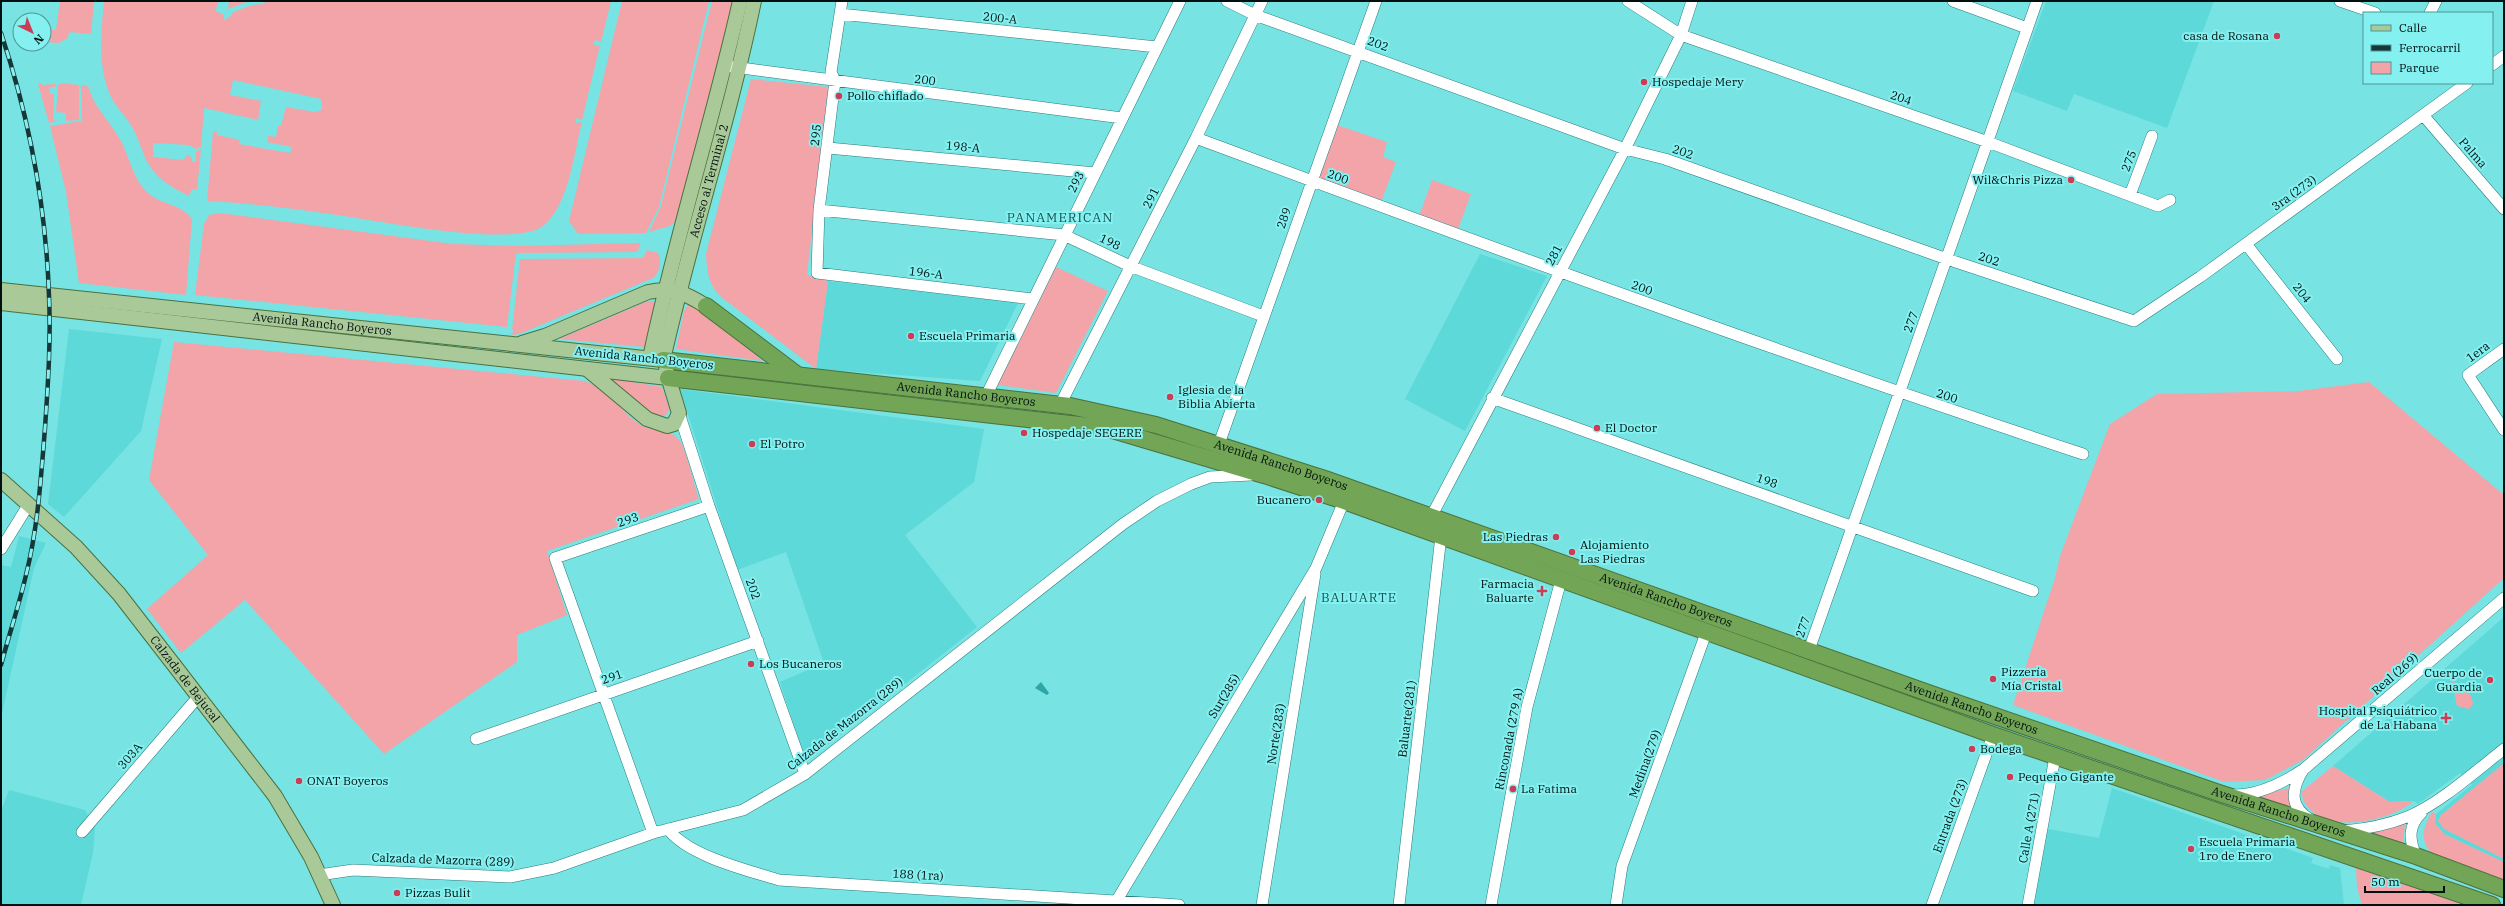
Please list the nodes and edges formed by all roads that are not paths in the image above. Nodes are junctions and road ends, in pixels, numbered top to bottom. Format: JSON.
{"nodes":[{"id":1,"x":740,"y":1,"type":"edge"},
{"id":2,"x":754,"y":1,"type":"edge"},
{"id":3,"x":842,"y":1,"type":"edge"},
{"id":4,"x":1180,"y":1,"type":"edge"},
{"id":5,"x":1227,"y":1,"type":"edge"},
{"id":6,"x":1262,"y":1,"type":"edge"},
{"id":7,"x":1376,"y":1,"type":"edge"},
{"id":8,"x":1628,"y":1,"type":"edge"},
{"id":9,"x":1692,"y":1,"type":"edge"},
{"id":10,"x":1953,"y":1,"type":"edge"},
{"id":11,"x":2036,"y":1,"type":"edge"},
{"id":12,"x":2340,"y":1,"type":"edge"},
{"id":13,"x":2436,"y":1,"type":"edge"},
{"id":14,"x":2372,"y":12,"type":"edge"},
{"id":15,"x":2430,"y":12,"type":"edge"},
{"id":16,"x":840,"y":14,"type":"junction"},
{"id":17,"x":1255,"y":15,"type":"junction"},
{"id":18,"x":2027,"y":28,"type":"junction"},
{"id":19,"x":1680,"y":35,"type":"junction"},
{"id":20,"x":1157,"y":47,"type":"junction"},
{"id":21,"x":1358,"y":51,"type":"junction"},
{"id":22,"x":2504,"y":56,"type":"edge"},
{"id":23,"x":2493,"y":64,"type":"edge"},
{"id":24,"x":726,"y":66,"type":"junction"},
{"id":25,"x":740,"y":70,"type":"junction"},
{"id":26,"x":835,"y":81,"type":"junction"},
{"id":27,"x":2461,"y":85,"type":"edge"},
{"id":28,"x":2423,"y":115,"type":"junction"},
{"id":29,"x":1122,"y":118,"type":"junction"},
{"id":30,"x":2152,"y":136,"type":"dead end"},
{"id":31,"x":1196,"y":138,"type":"junction"},
{"id":32,"x":1988,"y":142,"type":"junction"},
{"id":33,"x":828,"y":148,"type":"junction"},
{"id":34,"x":1625,"y":149,"type":"junction"},
{"id":35,"x":1095,"y":173,"type":"junction"},
{"id":36,"x":1311,"y":181,"type":"junction"},
{"id":37,"x":2130,"y":195,"type":"junction"},
{"id":38,"x":2170,"y":200,"type":"dead end"},
{"id":39,"x":2504,"y":209,"type":"edge"},
{"id":40,"x":819,"y":210,"type":"junction"},
{"id":41,"x":1064,"y":235,"type":"junction"},
{"id":42,"x":2246,"y":244,"type":"junction"},
{"id":43,"x":1947,"y":259,"type":"junction"},
{"id":44,"x":685,"y":266,"type":"junction"},
{"id":45,"x":1130,"y":266,"type":"junction"},
{"id":46,"x":817,"y":273,"type":"joint"},
{"id":47,"x":1560,"y":273,"type":"junction"},
{"id":48,"x":1,"y":290,"type":"edge"},
{"id":49,"x":671,"y":290,"type":"junction"},
{"id":50,"x":1032,"y":299,"type":"junction"},
{"id":51,"x":1,"y":303,"type":"edge"},
{"id":52,"x":706,"y":306,"type":"junction"},
{"id":53,"x":1263,"y":316,"type":"junction"},
{"id":54,"x":2134,"y":321,"type":"joint"},
{"id":55,"x":510,"y":345,"type":"junction"},
{"id":56,"x":2504,"y":349,"type":"edge"},
{"id":57,"x":656,"y":359,"type":"junction"},
{"id":58,"x":2337,"y":359,"type":"dead end"},
{"id":59,"x":585,"y":367,"type":"junction"},
{"id":60,"x":797,"y":375,"type":"junction"},
{"id":61,"x":668,"y":378,"type":"junction"},
{"id":62,"x":1899,"y":394,"type":"junction"},
{"id":63,"x":986,"y":396,"type":"junction"},
{"id":64,"x":1492,"y":398,"type":"junction"},
{"id":65,"x":1060,"y":405,"type":"junction"},
{"id":66,"x":680,"y":413,"type":"junction"},
{"id":67,"x":671,"y":426,"type":"junction"},
{"id":68,"x":2504,"y":430,"type":"edge"},
{"id":69,"x":689,"y":442,"type":"junction"},
{"id":70,"x":1219,"y":444,"type":"junction"},
{"id":71,"x":2082,"y":454,"type":"dead end"},
{"id":72,"x":1264,"y":475,"type":"junction"},
{"id":73,"x":1,"y":480,"type":"edge"},
{"id":74,"x":1344,"y":501,"type":"junction"},
{"id":75,"x":29,"y":504,"type":"junction"},
{"id":76,"x":709,"y":506,"type":"junction"},
{"id":77,"x":1431,"y":517,"type":"junction"},
{"id":78,"x":1853,"y":525,"type":"junction"},
{"id":79,"x":1441,"y":536,"type":"junction"},
{"id":80,"x":1,"y":549,"type":"edge"},
{"id":81,"x":1316,"y":568,"type":"junction"},
{"id":82,"x":1561,"y":580,"type":"junction"},
{"id":83,"x":2034,"y":591,"type":"dead end"},
{"id":84,"x":2504,"y":598,"type":"edge"},
{"id":85,"x":1706,"y":633,"type":"junction"},
{"id":86,"x":758,"y":641,"type":"junction"},
{"id":87,"x":1808,"y":650,"type":"junction"},
{"id":88,"x":605,"y":693,"type":"junction"},
{"id":89,"x":198,"y":697,"type":"junction"},
{"id":90,"x":1993,"y":735,"type":"junction"},
{"id":91,"x":476,"y":739,"type":"dead end"},
{"id":92,"x":2504,"y":749,"type":"edge"},
{"id":93,"x":2055,"y":757,"type":"junction"},
{"id":94,"x":2304,"y":769,"type":"junction"},
{"id":95,"x":805,"y":774,"type":"junction"},
{"id":96,"x":2220,"y":793,"type":"junction"},
{"id":97,"x":2427,"y":806,"type":"junction"},
{"id":98,"x":2319,"y":824,"type":"junction"},
{"id":99,"x":668,"y":829,"type":"junction"},
{"id":100,"x":82,"y":832,"type":"dead end"},
{"id":101,"x":2342,"y":832,"type":"junction"},
{"id":102,"x":653,"y":833,"type":"junction"},
{"id":103,"x":2416,"y":856,"type":"junction"},
{"id":104,"x":319,"y":875,"type":"junction"},
{"id":105,"x":2504,"y":888,"type":"edge"},
{"id":106,"x":1116,"y":900,"type":"junction"},
{"id":107,"x":333,"y":905,"type":"edge"},
{"id":108,"x":1179,"y":905,"type":"edge"},
{"id":109,"x":1262,"y":905,"type":"edge"},
{"id":110,"x":1399,"y":905,"type":"edge"},
{"id":111,"x":1491,"y":905,"type":"edge"},
{"id":112,"x":1616,"y":905,"type":"edge"},
{"id":113,"x":1932,"y":905,"type":"edge"},
{"id":114,"x":2028,"y":905,"type":"edge"},
{"id":115,"x":2492,"y":905,"type":"edge"}],
"edges":[{"from":1,"to":24,"type":"main road","name":"Acceso al Terminal 2"},
{"from":2,"to":25,"type":"main road","name":"Acceso al Terminal 2"},
{"from":3,"to":16,"type":"street","name":"295"},
{"from":4,"to":20,"type":"street","name":"293"},
{"from":5,"to":17,"type":"street","name":"202"},
{"from":6,"to":17,"type":"street","name":"291"},
{"from":7,"to":21,"type":"street","name":"289"},
{"from":8,"to":19,"type":"street","name":"204"},
{"from":9,"to":19,"type":"street","name":"281"},
{"from":10,"to":18,"type":"street"},
{"from":11,"to":18,"type":"street","name":"277"},
{"from":12,"to":14,"type":"street"},
{"from":13,"to":15,"type":"street"},
{"from":16,"to":20,"type":"street","name":"200-A"},
{"from":16,"to":26,"type":"street","name":"295"},
{"from":17,"to":21,"type":"street","name":"202"},
{"from":17,"to":31,"type":"street","name":"291"},
{"from":18,"to":32,"type":"street","name":"277"},
{"from":19,"to":32,"type":"street","name":"204"},
{"from":19,"to":34,"type":"street","name":"281"},
{"from":20,"to":29,"type":"street","name":"293"},
{"from":21,"to":34,"type":"street","name":"202"},
{"from":21,"to":36,"type":"street","name":"289"},
{"from":22,"to":23,"type":"street"},
{"from":24,"to":25,"type":"street","name":"200"},
{"from":24,"to":49,"type":"main road","name":"Acceso al Terminal 2"},
{"from":25,"to":26,"type":"street","name":"200"},
{"from":25,"to":44,"type":"main road","name":"Acceso al Terminal 2"},
{"from":26,"to":29,"type":"street","name":"200"},
{"from":26,"to":33,"type":"street","name":"295"},
{"from":27,"to":28,"type":"street","name":"3ra (273)"},
{"from":28,"to":39,"type":"street","name":"Palma"},
{"from":28,"to":42,"type":"street","name":"3ra (273)"},
{"from":29,"to":35,"type":"street","name":"293"},
{"from":30,"to":37,"type":"street","name":"275"},
{"from":31,"to":36,"type":"street","name":"200"},
{"from":31,"to":45,"type":"street","name":"291"},
{"from":32,"to":37,"type":"street","name":"204"},
{"from":32,"to":43,"type":"street","name":"277"},
{"from":33,"to":35,"type":"street","name":"198-A"},
{"from":33,"to":40,"type":"street","name":"295"},
{"from":34,"to":43,"type":"street","name":"202"},
{"from":34,"to":47,"type":"street","name":"281"},
{"from":35,"to":41,"type":"street","name":"293"},
{"from":36,"to":47,"type":"street","name":"200"},
{"from":36,"to":53,"type":"street","name":"289"},
{"from":37,"to":38,"type":"street","name":"204"},
{"from":40,"to":41,"type":"street","name":"198"},
{"from":40,"to":46,"type":"street","name":"295"},
{"from":41,"to":45,"type":"street","name":"198"},
{"from":41,"to":50,"type":"street","name":"293"},
{"from":42,"to":54,"type":"street","name":"3ra (273)"},
{"from":42,"to":58,"type":"street","name":"204"},
{"from":43,"to":54,"type":"street","name":"202"},
{"from":43,"to":62,"type":"street","name":"277"},
{"from":44,"to":49,"type":"main road","name":"Acceso al Terminal 2"},
{"from":44,"to":52,"type":"main road"},
{"from":45,"to":53,"type":"street","name":"198"},
{"from":45,"to":65,"type":"street","name":"291"},
{"from":46,"to":50,"type":"street","name":"196-A"},
{"from":47,"to":62,"type":"street","name":"200"},
{"from":47,"to":64,"type":"street","name":"281"},
{"from":48,"to":55,"type":"main road","name":"Avenida Rancho Boyeros"},
{"from":49,"to":52,"type":"main road"},
{"from":49,"to":55,"type":"main road"},
{"from":49,"to":57,"type":"main road","name":"Acceso al Terminal 2"},
{"from":50,"to":63,"type":"street","name":"293"},
{"from":51,"to":59,"type":"main road","name":"Avenida Rancho Boyeros"},
{"from":52,"to":60,"type":"highway"},
{"from":53,"to":70,"type":"street","name":"289"},
{"from":55,"to":57,"type":"main road","name":"Avenida Rancho Boyeros"},
{"from":56,"to":68,"type":"street","name":"1era"},
{"from":57,"to":60,"type":"highway","name":"Avenida Rancho Boyeros"},
{"from":57,"to":61,"type":"main road"},
{"from":59,"to":61,"type":"main road","name":"Avenida Rancho Boyeros"},
{"from":59,"to":67,"type":"main road"},
{"from":60,"to":63,"type":"highway","name":"Avenida Rancho Boyeros"},
{"from":61,"to":66,"type":"main road"},
{"from":61,"to":72,"type":"highway","name":"Avenida Rancho Boyeros"},
{"from":62,"to":71,"type":"street","name":"200"},
{"from":62,"to":78,"type":"street","name":"277"},
{"from":63,"to":65,"type":"highway","name":"Avenida Rancho Boyeros"},
{"from":64,"to":77,"type":"street","name":"281"},
{"from":64,"to":78,"type":"street","name":"198"},
{"from":65,"to":70,"type":"highway","name":"Avenida Rancho Boyeros"},
{"from":66,"to":67,"type":"main road"},
{"from":66,"to":69,"type":"street","name":"202"},
{"from":67,"to":69,"type":"street"},
{"from":69,"to":76,"type":"street","name":"202"},
{"from":70,"to":77,"type":"highway","name":"Avenida Rancho Boyeros"},
{"from":72,"to":74,"type":"highway","name":"Avenida Rancho Boyeros"},
{"from":72,"to":95,"type":"street","name":"Calzada de Mazorra (289)"},
{"from":73,"to":75,"type":"main road","name":"Calzada de Bejucal"},
{"from":74,"to":79,"type":"highway","name":"Avenida Rancho Boyeros"},
{"from":74,"to":81,"type":"street","name":"Sur(285)"},
{"from":75,"to":80,"type":"street"},
{"from":75,"to":89,"type":"main road","name":"Calzada de Bejucal"},
{"from":76,"to":86,"type":"street","name":"202"},
{"from":76,"to":88,"type":"street","name":"293"},
{"from":77,"to":87,"type":"highway","name":"Avenida Rancho Boyeros"},
{"from":78,"to":83,"type":"street","name":"198"},
{"from":78,"to":87,"type":"street","name":"277"},
{"from":79,"to":82,"type":"highway","name":"Avenida Rancho Boyeros"},
{"from":79,"to":110,"type":"street","name":"Baluarte(281)"},
{"from":81,"to":106,"type":"street","name":"Sur(285)"},
{"from":81,"to":109,"type":"street","name":"Norte(283)"},
{"from":82,"to":85,"type":"highway","name":"Avenida Rancho Boyeros"},
{"from":82,"to":111,"type":"street","name":"Rinconada (279 A)"},
{"from":84,"to":94,"type":"street","name":"Real (269)"},
{"from":85,"to":90,"type":"highway","name":"Avenida Rancho Boyeros"},
{"from":85,"to":112,"type":"street","name":"Medina(279)"},
{"from":86,"to":88,"type":"street","name":"291"},
{"from":86,"to":95,"type":"street","name":"202"},
{"from":87,"to":96,"type":"highway","name":"Avenida Rancho Boyeros"},
{"from":88,"to":91,"type":"street","name":"291"},
{"from":88,"to":102,"type":"street"},
{"from":89,"to":100,"type":"street","name":"303A"},
{"from":89,"to":104,"type":"main road","name":"Calzada de Bejucal"},
{"from":90,"to":93,"type":"highway","name":"Avenida Rancho Boyeros"},
{"from":90,"to":113,"type":"street","name":"Entrada (273)"},
{"from":92,"to":97,"type":"street"},
{"from":93,"to":114,"type":"street","name":"Calle A (271)"},
{"from":93,"to":115,"type":"highway","name":"Avenida Rancho Boyeros"},
{"from":94,"to":96,"type":"street","name":"Real (269)"},
{"from":94,"to":98,"type":"street","name":"Real (269)"},
{"from":95,"to":99,"type":"street","name":"Calzada de Mazorra (289)"},
{"from":96,"to":98,"type":"highway","name":"Avenida Rancho Boyeros"},
{"from":97,"to":101,"type":"street"},
{"from":97,"to":103,"type":"street"},
{"from":98,"to":101,"type":"highway","name":"Avenida Rancho Boyeros"},
{"from":99,"to":102,"type":"street","name":"Calzada de Mazorra (289)"},
{"from":99,"to":106,"type":"street","name":"188 (1ra)"},
{"from":101,"to":103,"type":"highway","name":"Avenida Rancho Boyeros"},
{"from":102,"to":104,"type":"street","name":"Calzada de Mazorra (289)"},
{"from":103,"to":105,"type":"highway","name":"Avenida Rancho Boyeros"},
{"from":104,"to":107,"type":"main road","name":"Calzada de Bejucal"},
{"from":106,"to":108,"type":"street","name":"188 (1ra)"}]}
